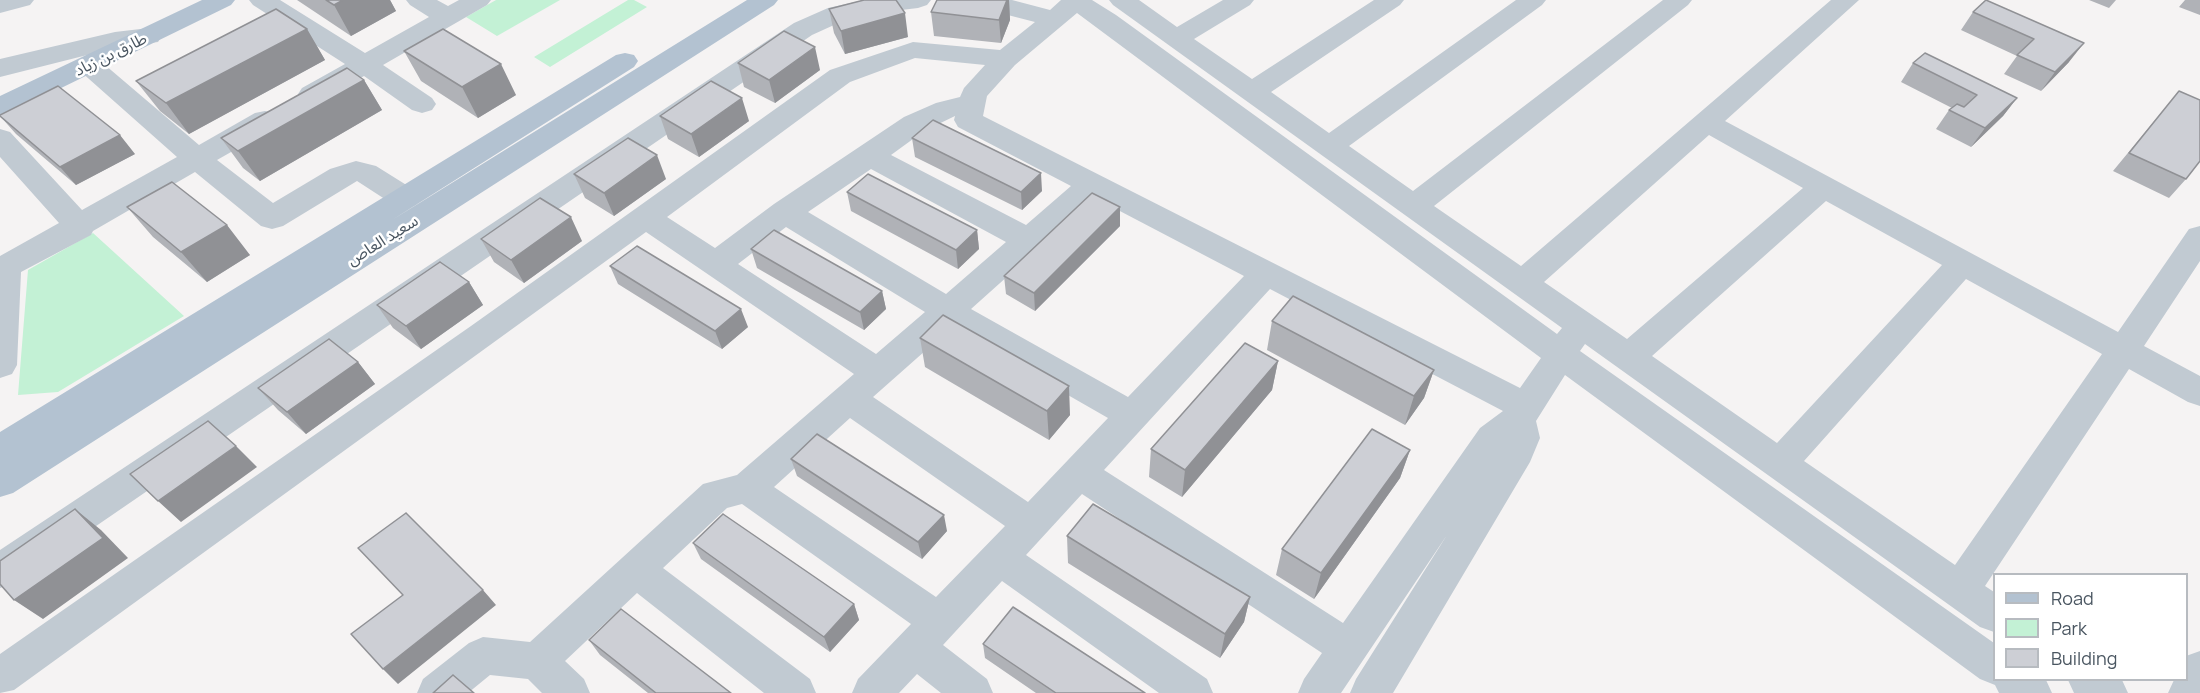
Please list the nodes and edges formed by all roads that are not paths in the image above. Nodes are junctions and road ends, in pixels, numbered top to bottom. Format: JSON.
{"nodes":[{"id":1,"x":21,"y":0,"type":"edge"},
{"id":2,"x":222,"y":0,"type":"edge"},
{"id":3,"x":262,"y":0,"type":"edge"},
{"id":4,"x":419,"y":0,"type":"edge"},
{"id":5,"x":478,"y":0,"type":"edge"},
{"id":6,"x":723,"y":0,"type":"edge"},
{"id":7,"x":765,"y":0,"type":"edge"},
{"id":8,"x":918,"y":0,"type":"edge"},
{"id":9,"x":935,"y":0,"type":"edge"},
{"id":10,"x":1241,"y":0,"type":"edge"},
{"id":11,"x":1391,"y":0,"type":"edge"},
{"id":12,"x":1533,"y":0,"type":"edge"},
{"id":13,"x":1679,"y":0,"type":"edge"},
{"id":14,"x":1126,"y":1,"type":"edge"},
{"id":15,"x":1834,"y":3,"type":"edge"},
{"id":16,"x":0,"y":5,"type":"edge"},
{"id":17,"x":1071,"y":5,"type":"edge"},
{"id":18,"x":448,"y":17,"type":"junction"},
{"id":19,"x":149,"y":36,"type":"junction"},
{"id":20,"x":1177,"y":38,"type":"junction"},
{"id":21,"x":1006,"y":59,"type":"junction"},
{"id":22,"x":364,"y":64,"type":"junction"},
{"id":23,"x":89,"y":65,"type":"junction"},
{"id":24,"x":0,"y":68,"type":"edge"},
{"id":25,"x":1253,"y":91,"type":"junction"},
{"id":26,"x":972,"y":103,"type":"junction"},
{"id":27,"x":422,"y":104,"type":"dead end"},
{"id":28,"x":0,"y":107,"type":"edge"},
{"id":29,"x":1706,"y":122,"type":"junction"},
{"id":30,"x":0,"y":139,"type":"edge"},
{"id":31,"x":1330,"y":146,"type":"junction"},
{"id":32,"x":870,"y":156,"type":"junction"},
{"id":33,"x":197,"y":159,"type":"junction"},
{"id":34,"x":1091,"y":185,"type":"junction"},
{"id":35,"x":1825,"y":186,"type":"junction"},
{"id":36,"x":405,"y":198,"type":"junction"},
{"id":37,"x":1414,"y":206,"type":"junction"},
{"id":38,"x":785,"y":212,"type":"junction"},
{"id":39,"x":645,"y":217,"type":"junction"},
{"id":40,"x":80,"y":227,"type":"junction"},
{"id":41,"x":2200,"y":237,"type":"edge"},
{"id":42,"x":1028,"y":240,"type":"junction"},
{"id":43,"x":1963,"y":262,"type":"junction"},
{"id":44,"x":716,"y":264,"type":"junction"},
{"id":45,"x":3,"y":269,"type":"edge"},
{"id":46,"x":1266,"y":273,"type":"junction"},
{"id":47,"x":1522,"y":283,"type":"junction"},
{"id":48,"x":948,"y":311,"type":"junction"},
{"id":49,"x":1580,"y":324,"type":"junction"},
{"id":50,"x":2122,"y":351,"type":"junction"},
{"id":51,"x":1560,"y":354,"type":"junction"},
{"id":52,"x":1628,"y":358,"type":"junction"},
{"id":53,"x":0,"y":365,"type":"edge"},
{"id":54,"x":879,"y":373,"type":"junction"},
{"id":55,"x":2200,"y":392,"type":"edge"},
{"id":56,"x":849,"y":399,"type":"junction"},
{"id":57,"x":1522,"y":414,"type":"junction"},
{"id":58,"x":1133,"y":416,"type":"junction"},
{"id":59,"x":0,"y":450,"type":"edge"},
{"id":60,"x":1780,"y":464,"type":"junction"},
{"id":61,"x":1079,"y":473,"type":"junction"},
{"id":62,"x":0,"y":482,"type":"edge"},
{"id":63,"x":747,"y":488,"type":"junction"},
{"id":64,"x":1031,"y":524,"type":"junction"},
{"id":65,"x":1000,"y":558,"type":"junction"},
{"id":66,"x":635,"y":569,"type":"junction"},
{"id":67,"x":0,"y":571,"type":"edge"},
{"id":68,"x":1960,"y":590,"type":"junction"},
{"id":69,"x":1993,"y":613,"type":"edge"},
{"id":70,"x":928,"y":635,"type":"junction"},
{"id":71,"x":1350,"y":649,"type":"junction"},
{"id":72,"x":537,"y":661,"type":"junction"},
{"id":73,"x":1993,"y":665,"type":"edge"},
{"id":74,"x":2200,"y":670,"type":"edge"},
{"id":75,"x":0,"y":677,"type":"edge"},
{"id":76,"x":2014,"y":681,"type":"edge"},
{"id":77,"x":2090,"y":681,"type":"edge"},
{"id":78,"x":437,"y":693,"type":"edge"},
{"id":79,"x":570,"y":693,"type":"edge"},
{"id":80,"x":796,"y":693,"type":"edge"},
{"id":81,"x":872,"y":693,"type":"edge"},
{"id":82,"x":973,"y":693,"type":"edge"},
{"id":83,"x":1193,"y":693,"type":"edge"},
{"id":84,"x":1318,"y":693,"type":"edge"},
{"id":85,"x":1370,"y":693,"type":"edge"},
{"id":86,"x":2031,"y":693,"type":"edge"},
{"id":87,"x":2108,"y":693,"type":"edge"},
{"id":88,"x":2188,"y":693,"type":"edge"}],
"edges":[{"from":1,"to":16,"type":"street"},
{"from":2,"to":19,"type":"main road","name":"طارق بن زياد"},
{"from":3,"to":22,"type":"street"},
{"from":4,"to":18,"type":"street"},
{"from":5,"to":18,"type":"street"},
{"from":6,"to":36,"type":"main road"},
{"from":7,"to":62,"type":"main road","name":"سعيد العاص"},
{"from":8,"to":67,"type":"street"},
{"from":9,"to":17,"type":"street"},
{"from":10,"to":20,"type":"street"},
{"from":11,"to":25,"type":"street"},
{"from":12,"to":31,"type":"street"},
{"from":13,"to":37,"type":"street"},
{"from":14,"to":20,"type":"street"},
{"from":15,"to":29,"type":"street"},
{"from":17,"to":21,"type":"street"},
{"from":17,"to":51,"type":"street"},
{"from":18,"to":22,"type":"street"},
{"from":19,"to":23,"type":"main road","name":"طارق بن زياد"},
{"from":19,"to":24,"type":"street"},
{"from":20,"to":25,"type":"street"},
{"from":21,"to":26,"type":"street"},
{"from":21,"to":39,"type":"street"},
{"from":22,"to":27,"type":"street"},
{"from":22,"to":33,"type":"street"},
{"from":23,"to":28,"type":"main road","name":"طارق بن زياد"},
{"from":23,"to":33,"type":"street"},
{"from":25,"to":31,"type":"street"},
{"from":26,"to":32,"type":"street"},
{"from":26,"to":34,"type":"street"},
{"from":29,"to":35,"type":"street"},
{"from":29,"to":47,"type":"street"},
{"from":30,"to":40,"type":"street"},
{"from":31,"to":37,"type":"street"},
{"from":32,"to":38,"type":"street"},
{"from":32,"to":42,"type":"street"},
{"from":33,"to":36,"type":"street"},
{"from":33,"to":40,"type":"street"},
{"from":34,"to":42,"type":"street"},
{"from":34,"to":46,"type":"street"},
{"from":35,"to":43,"type":"street"},
{"from":35,"to":52,"type":"street"},
{"from":36,"to":59,"type":"main road"},
{"from":37,"to":47,"type":"street"},
{"from":38,"to":44,"type":"street"},
{"from":38,"to":48,"type":"street"},
{"from":39,"to":44,"type":"street"},
{"from":39,"to":75,"type":"street"},
{"from":40,"to":45,"type":"street"},
{"from":41,"to":50,"type":"street"},
{"from":42,"to":48,"type":"street"},
{"from":43,"to":50,"type":"street"},
{"from":43,"to":60,"type":"street"},
{"from":44,"to":54,"type":"street"},
{"from":45,"to":53,"type":"street"},
{"from":46,"to":57,"type":"street"},
{"from":46,"to":58,"type":"street"},
{"from":47,"to":49,"type":"street"},
{"from":48,"to":54,"type":"street"},
{"from":48,"to":58,"type":"street"},
{"from":49,"to":51,"type":"street"},
{"from":49,"to":52,"type":"street"},
{"from":50,"to":55,"type":"street"},
{"from":50,"to":68,"type":"street"},
{"from":51,"to":57,"type":"street"},
{"from":51,"to":73,"type":"street"},
{"from":52,"to":60,"type":"street"},
{"from":54,"to":56,"type":"street"},
{"from":56,"to":63,"type":"street"},
{"from":56,"to":64,"type":"street"},
{"from":57,"to":71,"type":"street"},
{"from":57,"to":85,"type":"street"},
{"from":58,"to":61,"type":"street"},
{"from":60,"to":68,"type":"street"},
{"from":61,"to":64,"type":"street"},
{"from":61,"to":71,"type":"street"},
{"from":63,"to":66,"type":"street"},
{"from":63,"to":70,"type":"street"},
{"from":64,"to":65,"type":"street"},
{"from":65,"to":70,"type":"street"},
{"from":65,"to":83,"type":"street"},
{"from":66,"to":72,"type":"street"},
{"from":66,"to":80,"type":"street"},
{"from":68,"to":69,"type":"street"},
{"from":70,"to":81,"type":"street"},
{"from":70,"to":82,"type":"street"},
{"from":71,"to":84,"type":"street"},
{"from":72,"to":78,"type":"street"},
{"from":72,"to":79,"type":"street"},
{"from":74,"to":88,"type":"street"},
{"from":76,"to":86,"type":"street"},
{"from":77,"to":87,"type":"street"}]}
